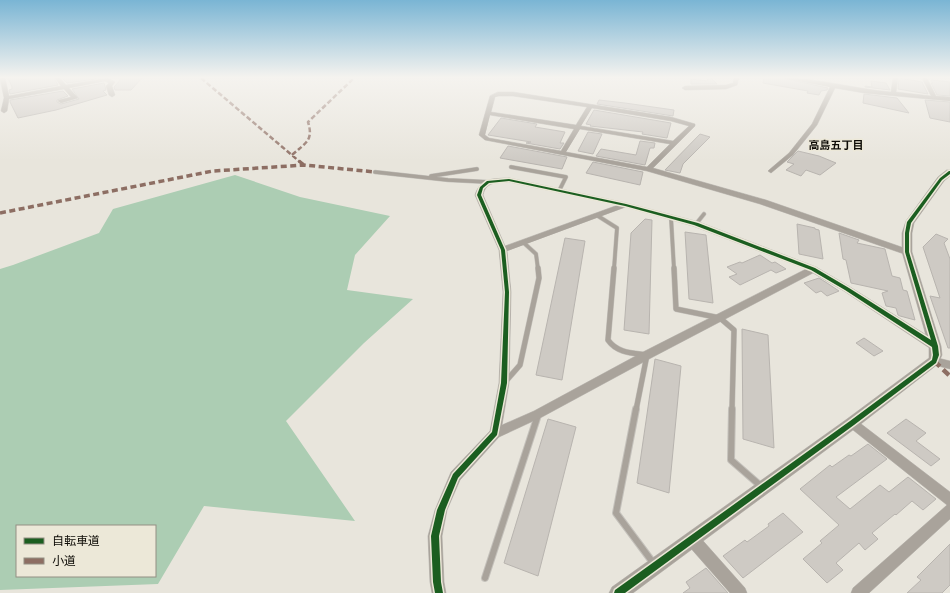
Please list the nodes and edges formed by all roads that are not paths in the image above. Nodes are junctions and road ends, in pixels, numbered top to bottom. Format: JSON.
{"nodes":[{"id":1,"x":5,"y":106,"type":"edge"},
{"id":2,"x":491,"y":106,"type":"edge"},
{"id":3,"x":582,"y":106,"type":"edge"},
{"id":4,"x":823,"y":106,"type":"edge"},
{"id":5,"x":590,"y":107,"type":"junction"},
{"id":6,"x":4,"y":110,"type":"dead end"},
{"id":7,"x":489,"y":113,"type":"junction"},
{"id":8,"x":578,"y":128,"type":"junction"},
{"id":9,"x":674,"y":143,"type":"junction"},
{"id":10,"x":562,"y":154,"type":"junction"},
{"id":11,"x":511,"y":167,"type":"dead end"},
{"id":12,"x":477,"y":168,"type":"dead end"},
{"id":13,"x":648,"y":169,"type":"junction"},
{"id":14,"x":771,"y":171,"type":"dead end"},
{"id":15,"x":375,"y":172,"type":"dead end"},
{"id":16,"x":950,"y":172,"type":"edge"},
{"id":17,"x":426,"y":177,"type":"junction"},
{"id":18,"x":488,"y":182,"type":"junction"},
{"id":19,"x":559,"y":191,"type":"junction"},
{"id":20,"x":626,"y":205,"type":"junction"},
{"id":21,"x":704,"y":214,"type":"dead end"},
{"id":22,"x":598,"y":216,"type":"junction"},
{"id":23,"x":671,"y":217,"type":"junction"},
{"id":24,"x":696,"y":224,"type":"junction"},
{"id":25,"x":524,"y":243,"type":"junction"},
{"id":26,"x":504,"y":250,"type":"junction"},
{"id":27,"x":907,"y":252,"type":"junction"},
{"id":28,"x":813,"y":269,"type":"junction"},
{"id":29,"x":720,"y":318,"type":"junction"},
{"id":30,"x":935,"y":346,"type":"junction"},
{"id":31,"x":647,"y":355,"type":"junction"},
{"id":32,"x":934,"y":361,"type":"junction"},
{"id":33,"x":950,"y":365,"type":"edge"},
{"id":34,"x":504,"y":383,"type":"junction"},
{"id":35,"x":538,"y":414,"type":"junction"},
{"id":36,"x":852,"y":423,"type":"junction"},
{"id":37,"x":495,"y":433,"type":"junction"},
{"id":38,"x":763,"y":488,"type":"junction"},
{"id":39,"x":950,"y":500,"type":"edge"},
{"id":40,"x":950,"y":510,"type":"edge"},
{"id":41,"x":692,"y":539,"type":"junction"},
{"id":42,"x":655,"y":566,"type":"junction"},
{"id":43,"x":485,"y":578,"type":"dead end"},
{"id":44,"x":440,"y":593,"type":"edge"},
{"id":45,"x":618,"y":593,"type":"edge"},
{"id":46,"x":740,"y":593,"type":"edge"},
{"id":47,"x":858,"y":593,"type":"edge"}],
"edges":[{"from":1,"to":6,"type":"street"},
{"from":2,"to":7,"type":"street"},
{"from":3,"to":5,"type":"street"},
{"from":4,"to":14,"type":"street"},
{"from":5,"to":8,"type":"street"},
{"from":5,"to":9,"type":"street"},
{"from":7,"to":8,"type":"street"},
{"from":7,"to":10,"type":"street"},
{"from":8,"to":9,"type":"street"},
{"from":8,"to":10,"type":"street"},
{"from":9,"to":13,"type":"street"},
{"from":10,"to":13,"type":"street"},
{"from":11,"to":19,"type":"lane"},
{"from":12,"to":17,"type":"lane"},
{"from":13,"to":27,"type":"street"},
{"from":15,"to":17,"type":"lane"},
{"from":16,"to":27,"type":"street"},
{"from":17,"to":18,"type":"lane"},
{"from":18,"to":19,"type":"street"},
{"from":18,"to":26,"type":"street"},
{"from":19,"to":20,"type":"street"},
{"from":20,"to":22,"type":"street"},
{"from":20,"to":23,"type":"street"},
{"from":21,"to":24,"type":"lane"},
{"from":22,"to":25,"type":"street"},
{"from":22,"to":31,"type":"lane"},
{"from":23,"to":24,"type":"street"},
{"from":23,"to":29,"type":"lane"},
{"from":24,"to":28,"type":"street"},
{"from":25,"to":26,"type":"street"},
{"from":25,"to":34,"type":"lane"},
{"from":26,"to":34,"type":"street"},
{"from":27,"to":30,"type":"street"},
{"from":28,"to":29,"type":"street"},
{"from":28,"to":30,"type":"street"},
{"from":29,"to":31,"type":"street"},
{"from":29,"to":38,"type":"lane"},
{"from":30,"to":32,"type":"street"},
{"from":31,"to":35,"type":"street"},
{"from":31,"to":42,"type":"lane"},
{"from":32,"to":33,"type":"street"},
{"from":32,"to":36,"type":"street"},
{"from":34,"to":37,"type":"street"},
{"from":35,"to":37,"type":"street"},
{"from":35,"to":43,"type":"lane"},
{"from":36,"to":38,"type":"street"},
{"from":36,"to":39,"type":"street"},
{"from":37,"to":44,"type":"street"},
{"from":38,"to":41,"type":"street"},
{"from":40,"to":47,"type":"street"},
{"from":41,"to":42,"type":"street"},
{"from":41,"to":46,"type":"street"},
{"from":42,"to":45,"type":"street"}]}
